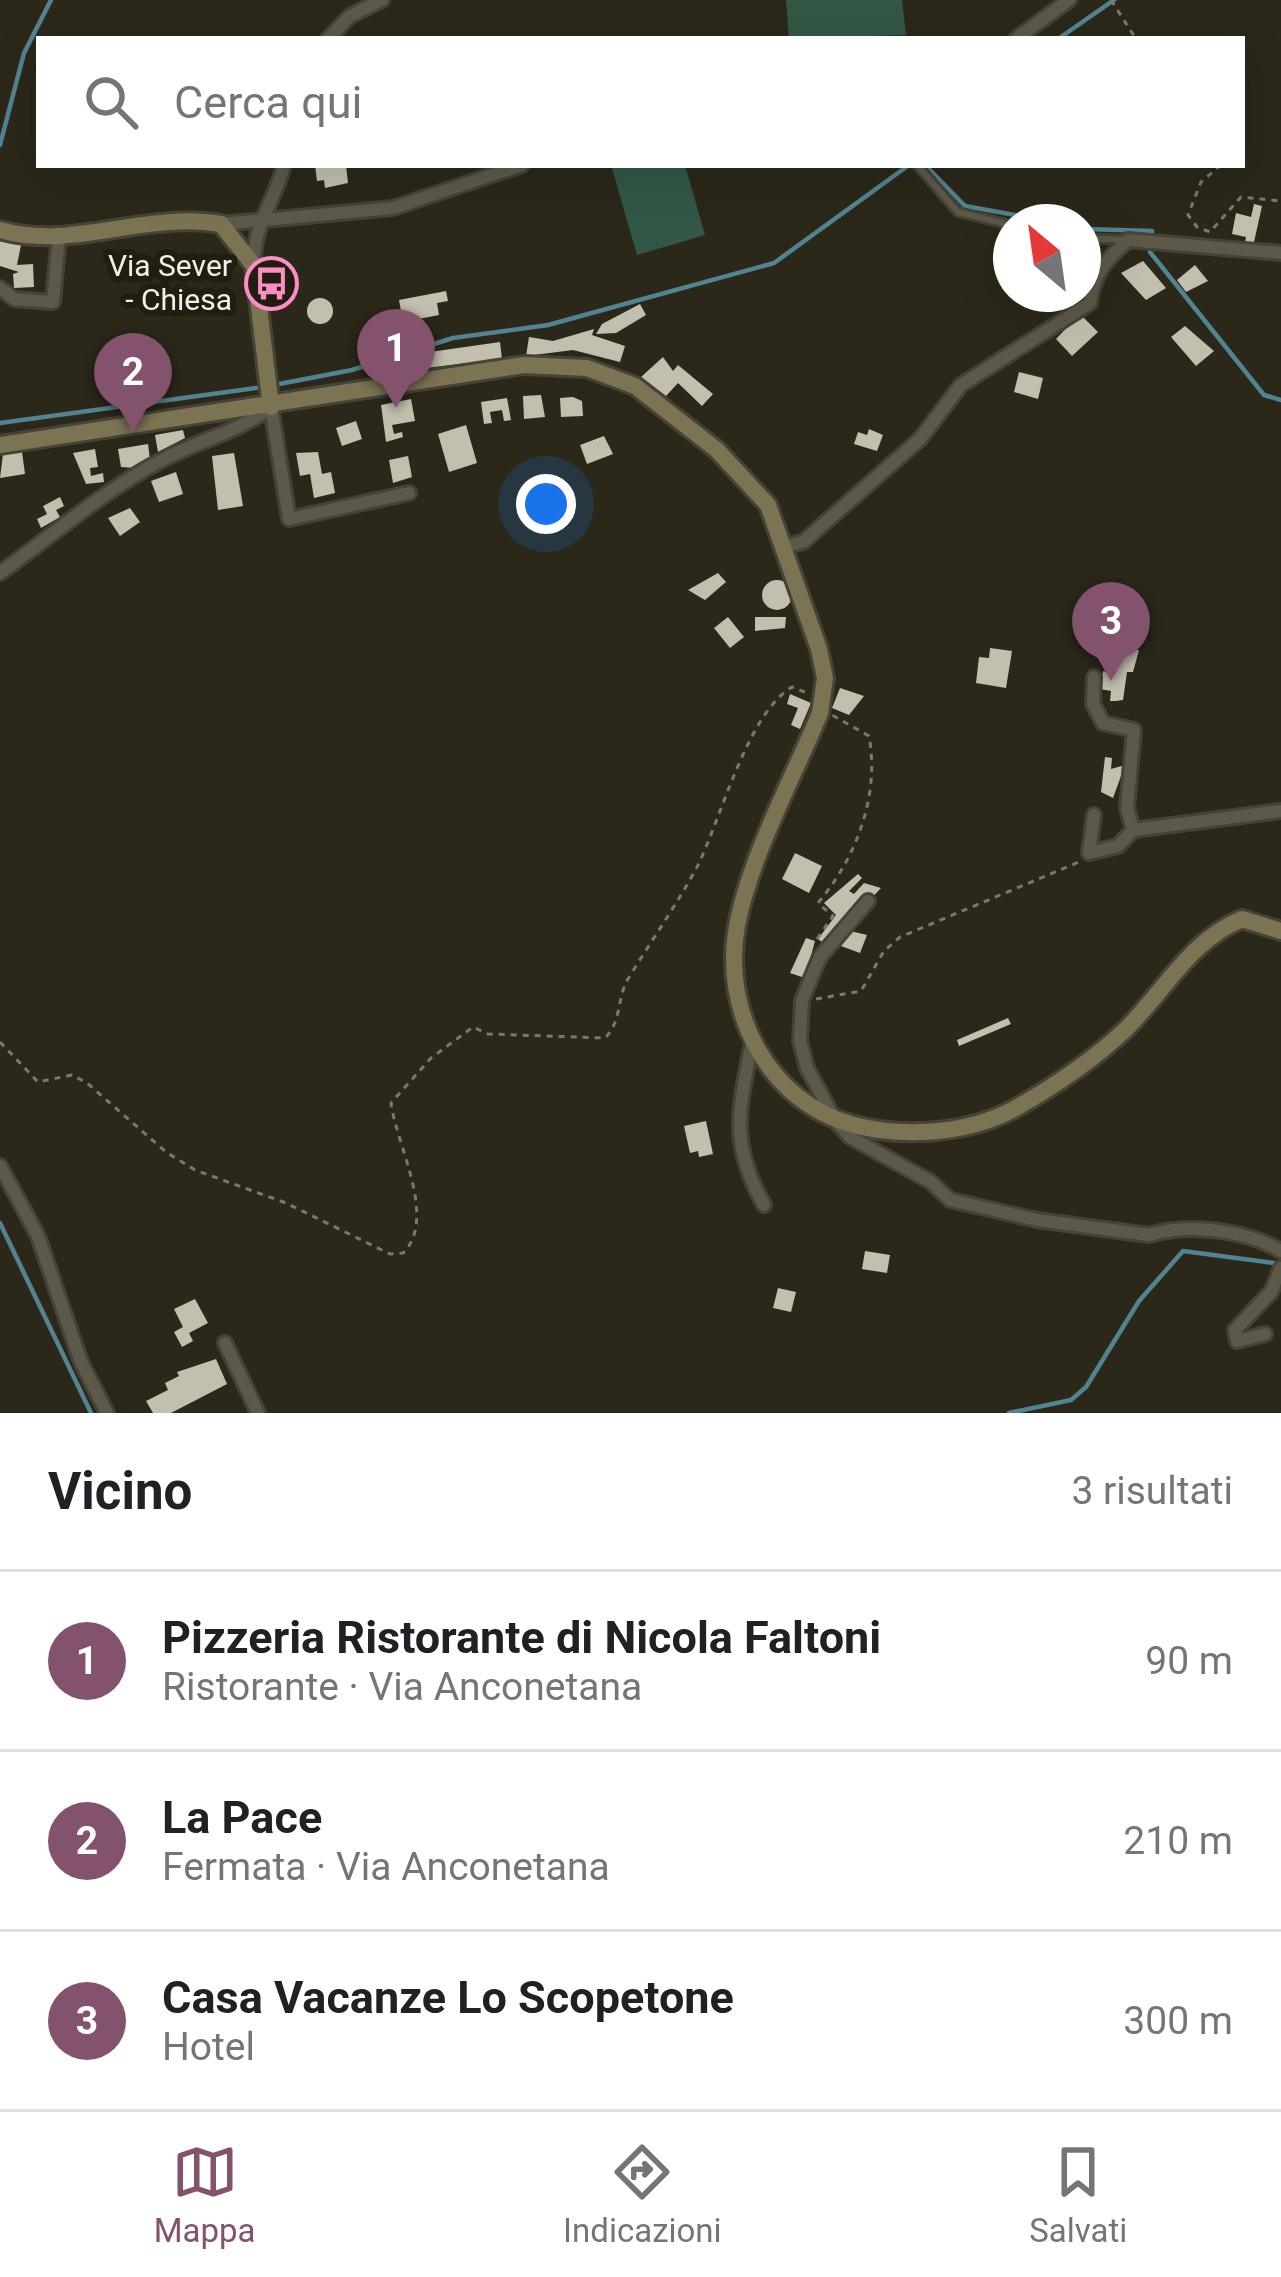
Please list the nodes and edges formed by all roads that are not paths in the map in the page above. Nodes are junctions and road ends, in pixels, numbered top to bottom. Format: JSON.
{"nodes":[{"id":1,"x":382,"y":0,"type":"edge"},
{"id":2,"x":1069,"y":0,"type":"edge"},
{"id":3,"x":331,"y":36,"type":"edge"},
{"id":4,"x":1020,"y":36,"type":"edge"},
{"id":5,"x":283,"y":168,"type":"edge"},
{"id":6,"x":513,"y":168,"type":"edge"},
{"id":7,"x":920,"y":168,"type":"edge"},
{"id":8,"x":993,"y":221,"type":"edge"},
{"id":9,"x":259,"y":222,"type":"junction"},
{"id":10,"x":220,"y":224,"type":"junction"},
{"id":11,"x":0,"y":230,"type":"edge"},
{"id":12,"x":59,"y":235,"type":"junction"},
{"id":13,"x":1101,"y":239,"type":"edge"},
{"id":14,"x":1128,"y":240,"type":"junction"},
{"id":15,"x":1281,"y":253,"type":"edge"},
{"id":16,"x":254,"y":266,"type":"junction"},
{"id":17,"x":0,"y":288,"type":"edge"},
{"id":18,"x":270,"y":393,"type":"junction"},
{"id":19,"x":0,"y":445,"type":"edge"},
{"id":20,"x":409,"y":493,"type":"dead end"},
{"id":21,"x":786,"y":546,"type":"junction"},
{"id":22,"x":0,"y":573,"type":"edge"},
{"id":23,"x":1094,"y":677,"type":"dead end"},
{"id":24,"x":1281,"y":811,"type":"edge"},
{"id":25,"x":1094,"y":814,"type":"dead end"},
{"id":26,"x":1133,"y":830,"type":"junction"},
{"id":27,"x":868,"y":901,"type":"dead end"},
{"id":28,"x":1281,"y":931,"type":"edge"},
{"id":29,"x":752,"y":1042,"type":"junction"},
{"id":30,"x":835,"y":1120,"type":"junction"},
{"id":31,"x":0,"y":1166,"type":"edge"},
{"id":32,"x":764,"y":1205,"type":"dead end"},
{"id":33,"x":1281,"y":1251,"type":"edge"},
{"id":34,"x":1281,"y":1268,"type":"edge"},
{"id":35,"x":1264,"y":1334,"type":"dead end"},
{"id":36,"x":225,"y":1343,"type":"dead end"},
{"id":37,"x":107,"y":1413,"type":"edge"},
{"id":38,"x":258,"y":1413,"type":"edge"}],
"edges":[{"from":1,"to":3,"type":"street"},
{"from":2,"to":4,"type":"street"},
{"from":5,"to":9,"type":"street"},
{"from":6,"to":9,"type":"street"},
{"from":7,"to":8,"type":"lane"},
{"from":9,"to":10,"type":"street"},
{"from":9,"to":16,"type":"street"},
{"from":10,"to":12,"type":"main road"},
{"from":10,"to":16,"type":"main road"},
{"from":11,"to":12,"type":"main road"},
{"from":12,"to":17,"type":"street"},
{"from":13,"to":14,"type":"lane"},
{"from":14,"to":15,"type":"street"},
{"from":14,"to":21,"type":"street"},
{"from":16,"to":18,"type":"main road"},
{"from":18,"to":19,"type":"main road"},
{"from":18,"to":20,"type":"street"},
{"from":18,"to":21,"type":"main road"},
{"from":18,"to":22,"type":"street"},
{"from":21,"to":29,"type":"main road"},
{"from":23,"to":26,"type":"street"},
{"from":24,"to":26,"type":"street"},
{"from":25,"to":26,"type":"street"},
{"from":27,"to":30,"type":"street"},
{"from":28,"to":30,"type":"main road"},
{"from":29,"to":30,"type":"main road"},
{"from":29,"to":32,"type":"street"},
{"from":30,"to":33,"type":"street"},
{"from":31,"to":37,"type":"street"},
{"from":34,"to":35,"type":"street"},
{"from":36,"to":38,"type":"street"}]}
